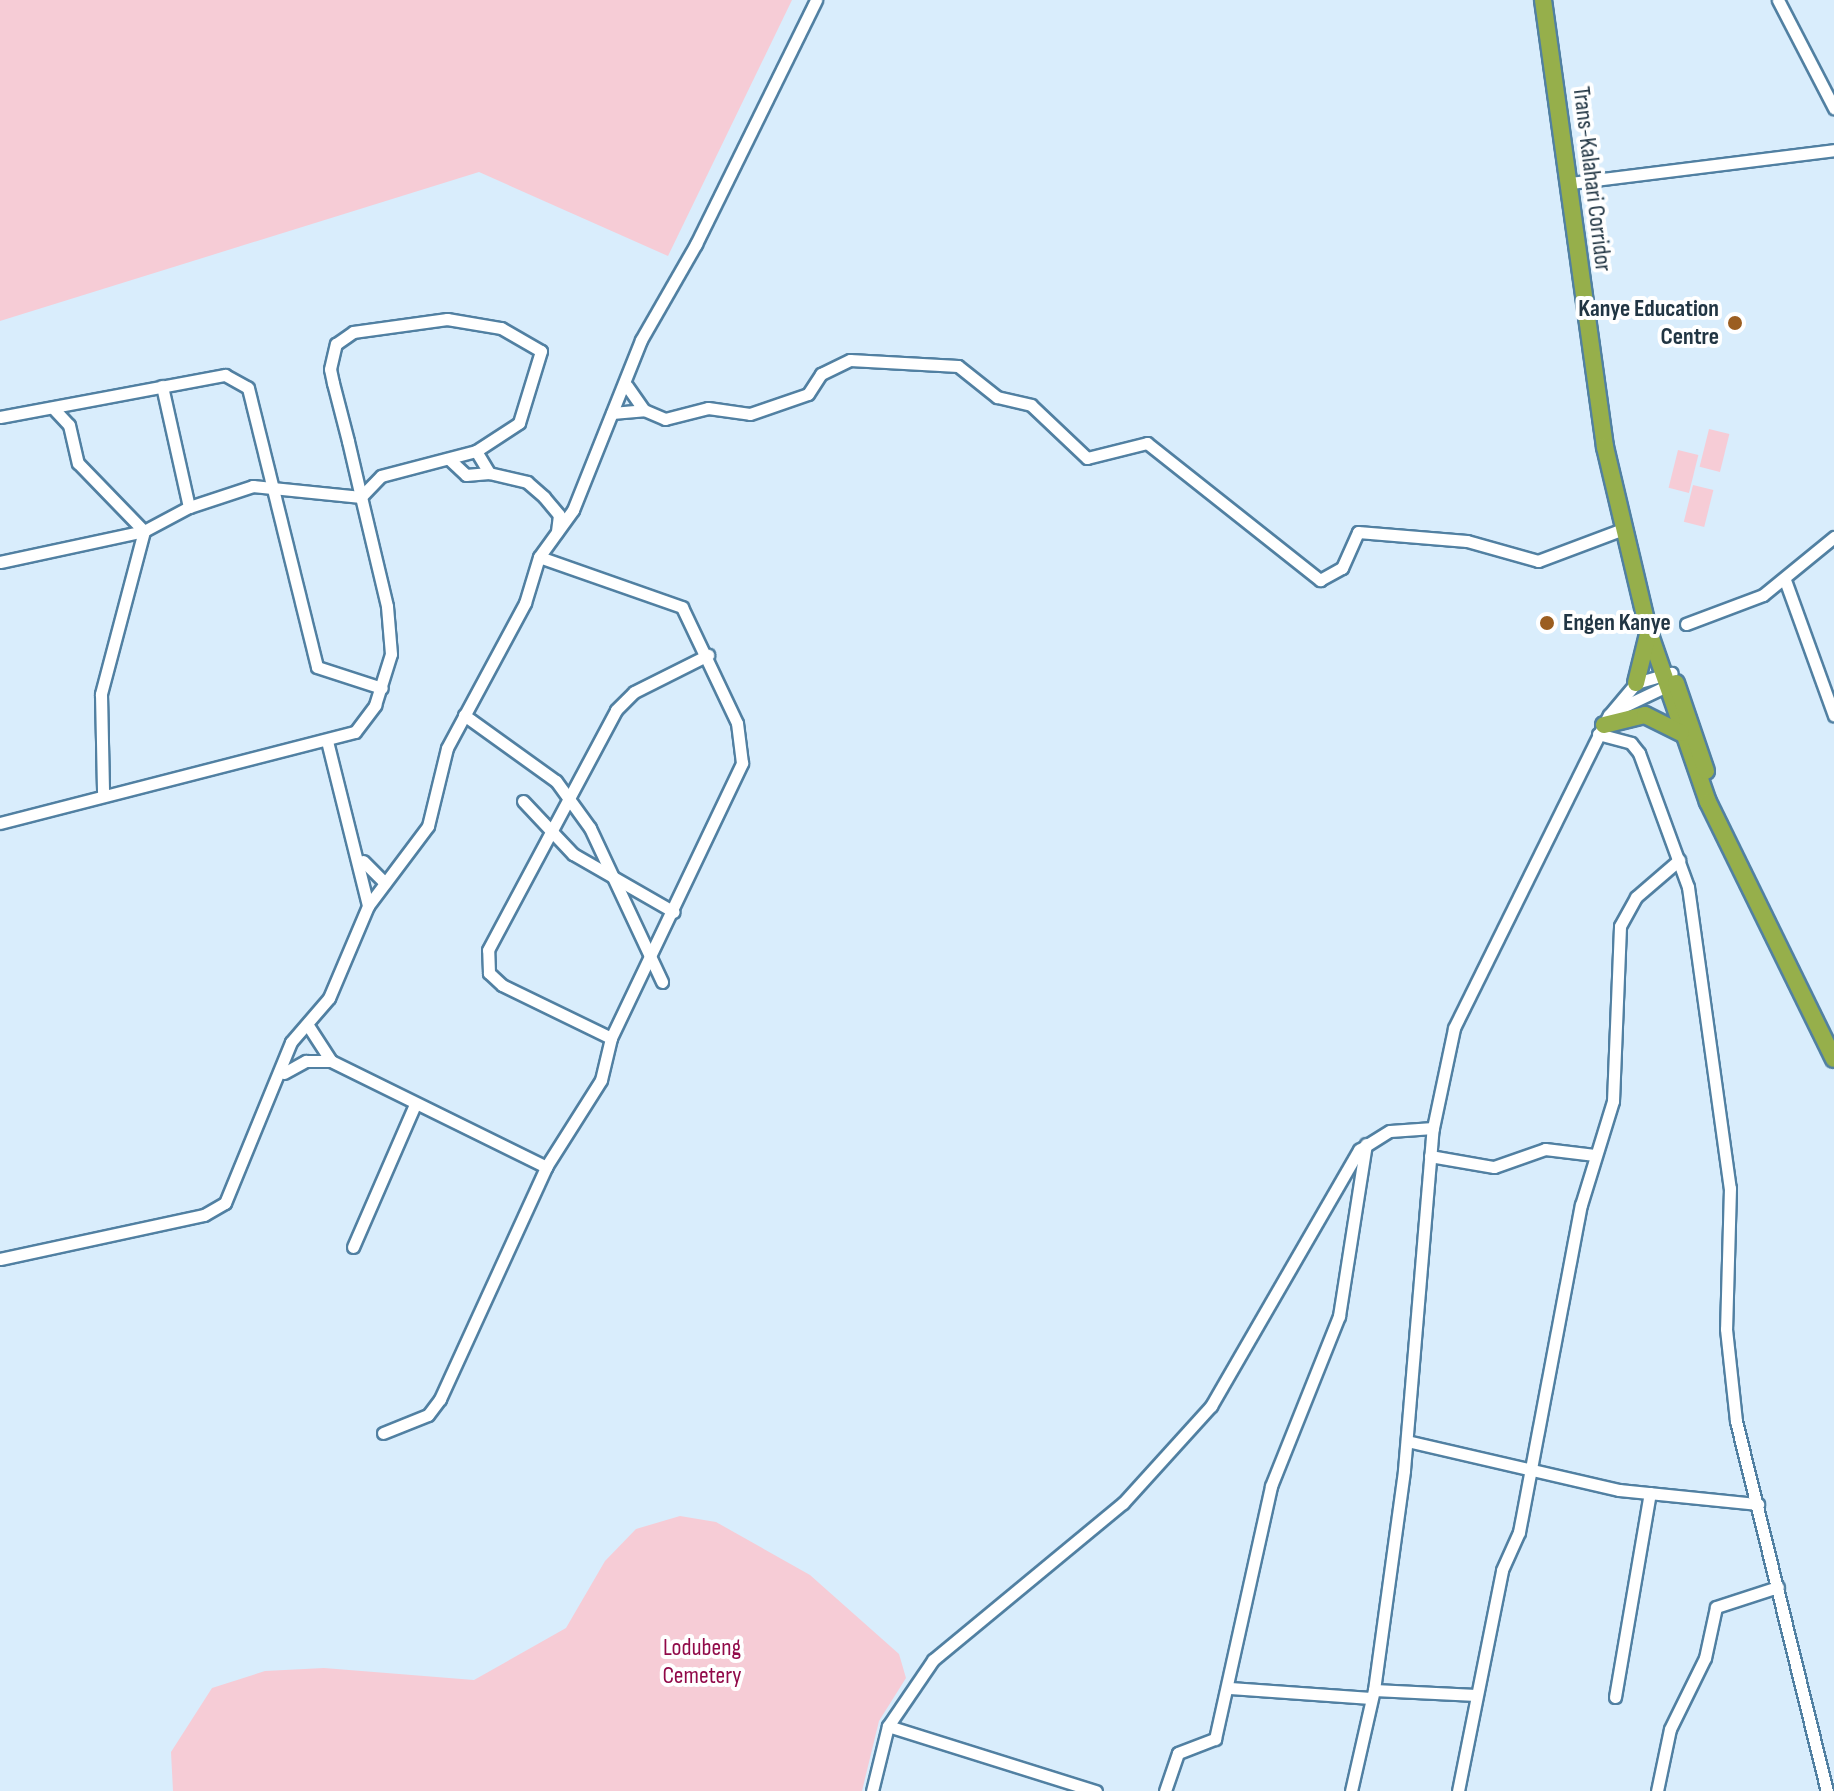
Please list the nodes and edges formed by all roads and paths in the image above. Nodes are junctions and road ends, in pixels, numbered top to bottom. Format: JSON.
{"nodes":[{"id":1,"x":816,"y":0,"type":"edge"},
{"id":2,"x":1543,"y":0,"type":"edge"},
{"id":3,"x":1778,"y":0,"type":"edge"},
{"id":4,"x":1834,"y":108,"type":"edge"},
{"id":5,"x":1834,"y":150,"type":"edge"},
{"id":6,"x":1570,"y":183,"type":"junction"},
{"id":7,"x":162,"y":386,"type":"junction"},
{"id":8,"x":627,"y":386,"type":"junction"},
{"id":9,"x":53,"y":408,"type":"junction"},
{"id":10,"x":644,"y":410,"type":"junction"},
{"id":11,"x":1601,"y":412,"type":"junction"},
{"id":12,"x":612,"y":413,"type":"junction"},
{"id":13,"x":4,"y":417,"type":"edge"},
{"id":14,"x":476,"y":451,"type":"junction"},
{"id":15,"x":449,"y":459,"type":"junction"},
{"id":16,"x":489,"y":473,"type":"junction"},
{"id":17,"x":274,"y":486,"type":"junction"},
{"id":18,"x":361,"y":497,"type":"junction"},
{"id":19,"x":189,"y":507,"type":"junction"},
{"id":20,"x":573,"y":510,"type":"junction"},
{"id":21,"x":559,"y":515,"type":"junction"},
{"id":22,"x":1623,"y":529,"type":"junction"},
{"id":23,"x":144,"y":531,"type":"junction"},
{"id":24,"x":557,"y":535,"type":"junction"},
{"id":25,"x":1834,"y":537,"type":"edge"},
{"id":26,"x":539,"y":557,"type":"junction"},
{"id":27,"x":0,"y":562,"type":"edge"},
{"id":28,"x":1785,"y":580,"type":"junction"},
{"id":29,"x":1686,"y":624,"type":"dead end"},
{"id":30,"x":1648,"y":629,"type":"junction"},
{"id":31,"x":708,"y":655,"type":"junction"},
{"id":32,"x":1669,"y":679,"type":"junction"},
{"id":33,"x":1636,"y":683,"type":"junction"},
{"id":34,"x":382,"y":688,"type":"junction"},
{"id":35,"x":464,"y":715,"type":"junction"},
{"id":36,"x":1834,"y":715,"type":"edge"},
{"id":37,"x":1604,"y":724,"type":"junction"},
{"id":38,"x":1681,"y":733,"type":"junction"},
{"id":39,"x":327,"y":741,"type":"junction"},
{"id":40,"x":103,"y":792,"type":"junction"},
{"id":41,"x":523,"y":801,"type":"dead end"},
{"id":42,"x":569,"y":803,"type":"junction"},
{"id":43,"x":1719,"y":821,"type":"junction"},
{"id":44,"x":0,"y":823,"type":"edge"},
{"id":45,"x":553,"y":834,"type":"junction"},
{"id":46,"x":1679,"y":860,"type":"junction"},
{"id":47,"x":362,"y":861,"type":"junction"},
{"id":48,"x":609,"y":873,"type":"junction"},
{"id":49,"x":385,"y":883,"type":"junction"},
{"id":50,"x":368,"y":906,"type":"junction"},
{"id":51,"x":674,"y":912,"type":"junction"},
{"id":52,"x":652,"y":957,"type":"junction"},
{"id":53,"x":662,"y":982,"type":"dead end"},
{"id":54,"x":309,"y":1027,"type":"junction"},
{"id":55,"x":611,"y":1038,"type":"junction"},
{"id":56,"x":1834,"y":1059,"type":"edge"},
{"id":57,"x":331,"y":1061,"type":"junction"},
{"id":58,"x":284,"y":1073,"type":"junction"},
{"id":59,"x":414,"y":1107,"type":"junction"},
{"id":60,"x":1433,"y":1128,"type":"junction"},
{"id":61,"x":1366,"y":1144,"type":"junction"},
{"id":62,"x":1595,"y":1155,"type":"junction"},
{"id":63,"x":1430,"y":1156,"type":"junction"},
{"id":64,"x":546,"y":1167,"type":"junction"},
{"id":65,"x":353,"y":1247,"type":"dead end"},
{"id":66,"x":0,"y":1259,"type":"edge"},
{"id":67,"x":383,"y":1433,"type":"dead end"},
{"id":68,"x":1407,"y":1441,"type":"junction"},
{"id":69,"x":1530,"y":1471,"type":"junction"},
{"id":70,"x":1650,"y":1493,"type":"junction"},
{"id":71,"x":1758,"y":1504,"type":"junction"},
{"id":72,"x":1778,"y":1587,"type":"junction"},
{"id":73,"x":1230,"y":1688,"type":"junction"},
{"id":74,"x":1373,"y":1694,"type":"junction"},
{"id":75,"x":1476,"y":1695,"type":"junction"},
{"id":76,"x":1615,"y":1697,"type":"dead end"},
{"id":77,"x":888,"y":1726,"type":"junction"},
{"id":78,"x":872,"y":1791,"type":"edge"},
{"id":79,"x":1096,"y":1791,"type":"edge"},
{"id":80,"x":1165,"y":1791,"type":"edge"},
{"id":81,"x":1351,"y":1791,"type":"edge"},
{"id":82,"x":1458,"y":1791,"type":"edge"},
{"id":83,"x":1657,"y":1791,"type":"edge"},
{"id":84,"x":1827,"y":1791,"type":"edge"}],
"edges":[{"from":1,"to":8,"type":"street"},
{"from":2,"to":6,"type":"highway","name":"Trans-Kalahari Corridor"},
{"from":3,"to":4,"type":"street"},
{"from":5,"to":6,"type":"street"},
{"from":6,"to":11,"type":"highway","name":"Trans-Kalahari Corridor"},
{"from":7,"to":9,"type":"street"},
{"from":7,"to":17,"type":"street"},
{"from":7,"to":19,"type":"street"},
{"from":8,"to":10,"type":"street"},
{"from":8,"to":12,"type":"street"},
{"from":9,"to":13,"type":"street"},
{"from":9,"to":23,"type":"street"},
{"from":10,"to":12,"type":"street"},
{"from":10,"to":22,"type":"street"},
{"from":11,"to":22,"type":"highway","name":"Trans-Kalahari Corridor"},
{"from":11,"to":32,"type":"highway","name":"Trans-Kalahari Corridor"},
{"from":12,"to":20,"type":"street"},
{"from":14,"to":15,"type":"street"},
{"from":14,"to":16,"type":"street"},
{"from":14,"to":18,"type":"street"},
{"from":15,"to":16,"type":"street"},
{"from":15,"to":18,"type":"street"},
{"from":16,"to":21,"type":"street"},
{"from":17,"to":18,"type":"street"},
{"from":17,"to":19,"type":"street"},
{"from":17,"to":34,"type":"street"},
{"from":18,"to":34,"type":"street"},
{"from":19,"to":23,"type":"street"},
{"from":20,"to":21,"type":"street"},
{"from":20,"to":24,"type":"street"},
{"from":21,"to":24,"type":"street"},
{"from":22,"to":30,"type":"highway","name":"Trans-Kalahari Corridor"},
{"from":23,"to":27,"type":"street"},
{"from":23,"to":40,"type":"street"},
{"from":24,"to":26,"type":"street"},
{"from":25,"to":28,"type":"street"},
{"from":26,"to":31,"type":"street"},
{"from":26,"to":35,"type":"street"},
{"from":28,"to":29,"type":"street"},
{"from":28,"to":36,"type":"street"},
{"from":30,"to":32,"type":"highway","name":"Trans-Kalahari Corridor"},
{"from":30,"to":33,"type":"highway"},
{"from":31,"to":42,"type":"street"},
{"from":31,"to":51,"type":"street"},
{"from":32,"to":33,"type":"street"},
{"from":32,"to":37,"type":"street"},
{"from":32,"to":38,"type":"highway","name":"Trans-Kalahari Corridor"},
{"from":32,"to":43,"type":"highway","name":"Trans-Kalahari Corridor"},
{"from":33,"to":37,"type":"street"},
{"from":34,"to":39,"type":"street"},
{"from":35,"to":42,"type":"street"},
{"from":35,"to":49,"type":"street"},
{"from":37,"to":38,"type":"highway"},
{"from":37,"to":46,"type":"street"},
{"from":37,"to":60,"type":"street"},
{"from":38,"to":43,"type":"highway","name":"Trans-Kalahari Corridor"},
{"from":39,"to":40,"type":"street"},
{"from":39,"to":47,"type":"street"},
{"from":40,"to":44,"type":"street"},
{"from":41,"to":45,"type":"street"},
{"from":42,"to":45,"type":"street"},
{"from":42,"to":48,"type":"street"},
{"from":43,"to":56,"type":"highway","name":"Trans-Kalahari Corridor"},
{"from":45,"to":48,"type":"street"},
{"from":45,"to":55,"type":"street"},
{"from":46,"to":62,"type":"street"},
{"from":46,"to":71,"type":"street"},
{"from":47,"to":49,"type":"street"},
{"from":47,"to":50,"type":"street"},
{"from":48,"to":51,"type":"street"},
{"from":48,"to":52,"type":"street"},
{"from":49,"to":50,"type":"street"},
{"from":50,"to":54,"type":"street"},
{"from":51,"to":52,"type":"street"},
{"from":52,"to":53,"type":"street"},
{"from":52,"to":55,"type":"street"},
{"from":54,"to":57,"type":"street"},
{"from":54,"to":58,"type":"street"},
{"from":55,"to":64,"type":"street"},
{"from":57,"to":58,"type":"street"},
{"from":57,"to":59,"type":"street"},
{"from":58,"to":66,"type":"street"},
{"from":59,"to":64,"type":"street"},
{"from":59,"to":65,"type":"street"},
{"from":60,"to":61,"type":"street"},
{"from":60,"to":63,"type":"street"},
{"from":61,"to":73,"type":"street"},
{"from":61,"to":77,"type":"street"},
{"from":62,"to":63,"type":"street"},
{"from":62,"to":69,"type":"street"},
{"from":63,"to":68,"type":"street"},
{"from":64,"to":67,"type":"street"},
{"from":68,"to":69,"type":"street"},
{"from":68,"to":74,"type":"street"},
{"from":69,"to":70,"type":"street"},
{"from":69,"to":75,"type":"street"},
{"from":70,"to":71,"type":"street"},
{"from":70,"to":76,"type":"street"},
{"from":71,"to":72,"type":"street"},
{"from":72,"to":83,"type":"street"},
{"from":72,"to":84,"type":"street"},
{"from":73,"to":74,"type":"street"},
{"from":73,"to":80,"type":"street"},
{"from":74,"to":75,"type":"street"},
{"from":74,"to":81,"type":"street"},
{"from":75,"to":82,"type":"street"},
{"from":77,"to":78,"type":"street"},
{"from":77,"to":79,"type":"street"}]}
